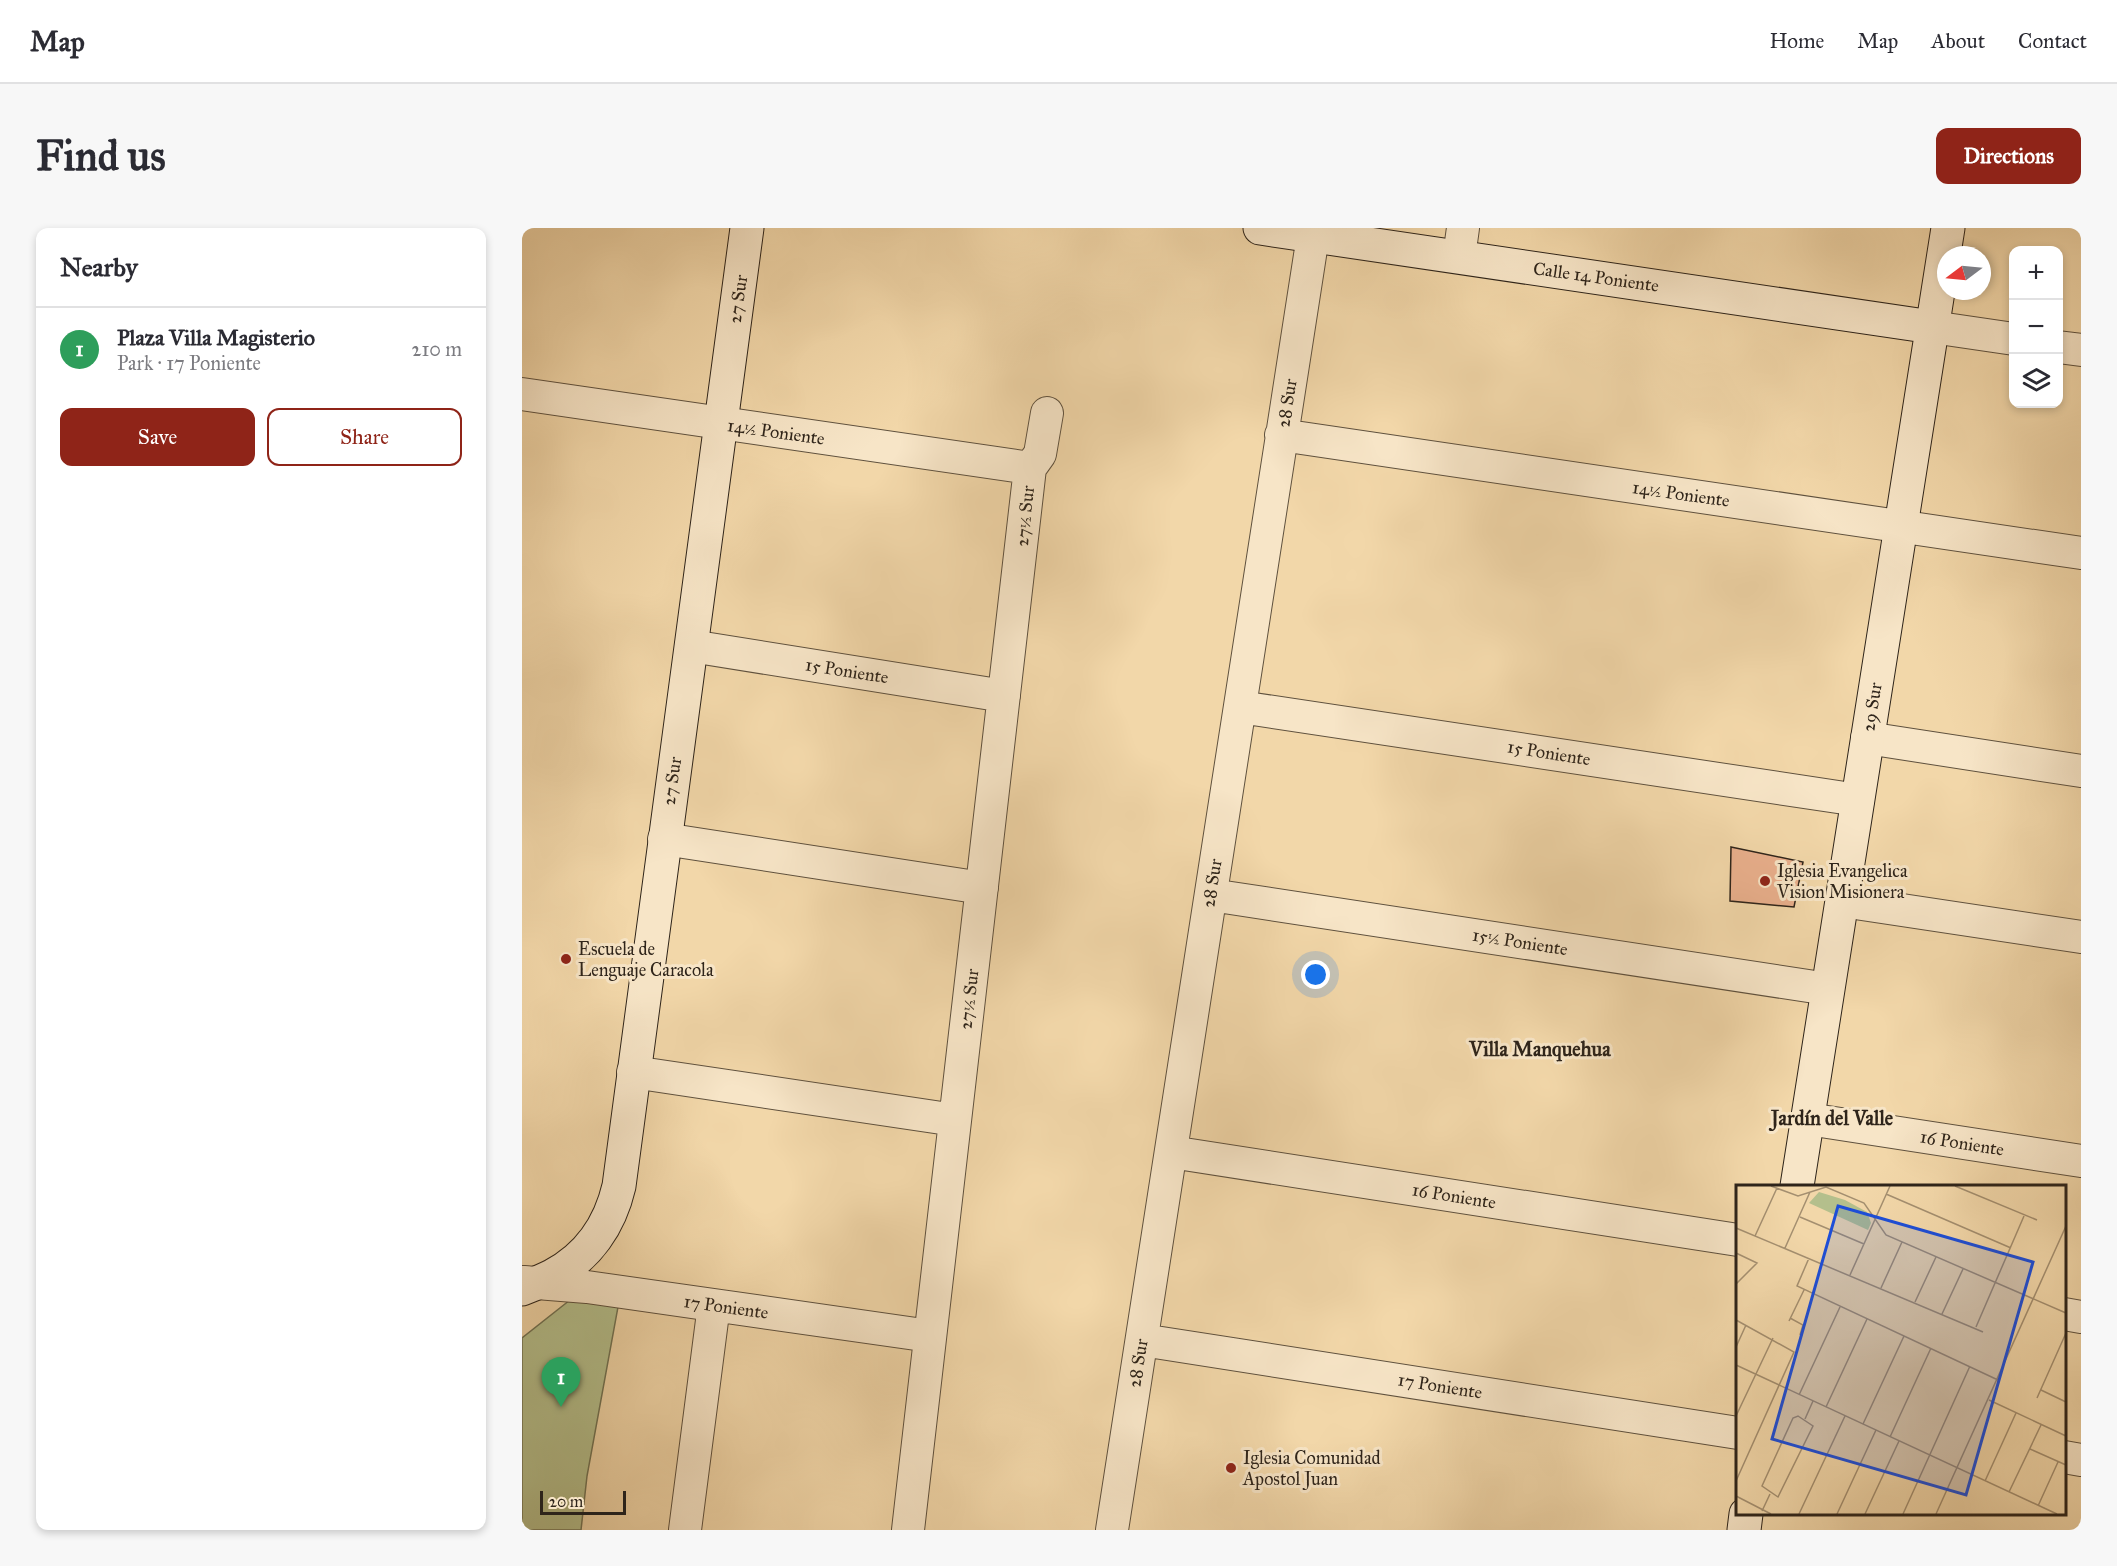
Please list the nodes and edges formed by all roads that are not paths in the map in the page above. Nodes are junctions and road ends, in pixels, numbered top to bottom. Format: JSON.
{"nodes":[{"id":1,"x":747,"y":228,"type":"edge"},
{"id":2,"x":1260,"y":228,"type":"edge"},
{"id":3,"x":1948,"y":228,"type":"edge"},
{"id":4,"x":1313,"y":236,"type":"junction"},
{"id":5,"x":1461,"y":243,"type":"edge"},
{"id":6,"x":1932,"y":327,"type":"junction"},
{"id":7,"x":2009,"y":338,"type":"edge"},
{"id":8,"x":2063,"y":348,"type":"edge"},
{"id":9,"x":2081,"y":350,"type":"edge"},
{"id":10,"x":522,"y":394,"type":"edge"},
{"id":11,"x":1047,"y":413,"type":"dead end"},
{"id":12,"x":721,"y":424,"type":"junction"},
{"id":13,"x":1281,"y":435,"type":"junction"},
{"id":14,"x":1030,"y":468,"type":"junction"},
{"id":15,"x":1901,"y":526,"type":"junction"},
{"id":16,"x":2081,"y":553,"type":"edge"},
{"id":17,"x":691,"y":646,"type":"junction"},
{"id":18,"x":1004,"y":696,"type":"junction"},
{"id":19,"x":1240,"y":707,"type":"junction"},
{"id":20,"x":1868,"y":738,"type":"junction"},
{"id":21,"x":2081,"y":771,"type":"edge"},
{"id":22,"x":1858,"y":800,"type":"junction"},
{"id":23,"x":664,"y":839,"type":"junction"},
{"id":24,"x":982,"y":888,"type":"junction"},
{"id":25,"x":1211,"y":895,"type":"junction"},
{"id":26,"x":1842,"y":901,"type":"junction"},
{"id":27,"x":2081,"y":936,"type":"edge"},
{"id":28,"x":1828,"y":989,"type":"junction"},
{"id":29,"x":633,"y":1072,"type":"junction"},
{"id":30,"x":1808,"y":1119,"type":"junction"},
{"id":31,"x":955,"y":1120,"type":"junction"},
{"id":32,"x":1171,"y":1152,"type":"junction"},
{"id":33,"x":2081,"y":1161,"type":"edge"},
{"id":34,"x":1797,"y":1185,"type":"edge"},
{"id":35,"x":1736,"y":1240,"type":"edge"},
{"id":36,"x":526,"y":1285,"type":"edge"},
{"id":37,"x":714,"y":1305,"type":"junction"},
{"id":38,"x":2066,"y":1314,"type":"edge"},
{"id":39,"x":2081,"y":1317,"type":"edge"},
{"id":40,"x":930,"y":1336,"type":"junction"},
{"id":41,"x":1142,"y":1340,"type":"junction"},
{"id":42,"x":1736,"y":1432,"type":"edge"},
{"id":43,"x":2066,"y":1457,"type":"edge"},
{"id":44,"x":2081,"y":1460,"type":"edge"},
{"id":45,"x":1746,"y":1515,"type":"edge"},
{"id":46,"x":685,"y":1530,"type":"edge"},
{"id":47,"x":908,"y":1530,"type":"edge"},
{"id":48,"x":1112,"y":1530,"type":"edge"},
{"id":49,"x":1744,"y":1530,"type":"edge"}],
"edges":[{"from":1,"to":12,"type":"street","name":"27 Sur"},
{"from":2,"to":4,"type":"street","name":"Calle 14 Poniente"},
{"from":3,"to":6,"type":"street","name":"29 Sur"},
{"from":4,"to":5,"type":"street","name":"Calle 14 Poniente"},
{"from":4,"to":13,"type":"street","name":"28 Sur"},
{"from":5,"to":6,"type":"street","name":"Calle 14 Poniente"},
{"from":6,"to":7,"type":"street"},
{"from":6,"to":15,"type":"street","name":"29 Sur"},
{"from":8,"to":9,"type":"street"},
{"from":10,"to":12,"type":"street","name":"14½ Poniente"},
{"from":11,"to":14,"type":"street","name":"27½ Sur"},
{"from":12,"to":14,"type":"street","name":"14½ Poniente"},
{"from":12,"to":17,"type":"street","name":"27 Sur"},
{"from":13,"to":15,"type":"street","name":"14½ Poniente"},
{"from":13,"to":19,"type":"street","name":"28 Sur"},
{"from":14,"to":18,"type":"street","name":"27½ Sur"},
{"from":15,"to":16,"type":"street","name":"14½ Poniente"},
{"from":15,"to":20,"type":"street","name":"29 Sur"},
{"from":17,"to":18,"type":"street","name":"15 Poniente"},
{"from":17,"to":23,"type":"street","name":"27 Sur"},
{"from":18,"to":24,"type":"street","name":"27½ Sur"},
{"from":19,"to":22,"type":"street","name":"15 Poniente"},
{"from":19,"to":25,"type":"street","name":"28 Sur"},
{"from":20,"to":21,"type":"street"},
{"from":20,"to":22,"type":"street","name":"29 Sur"},
{"from":22,"to":26,"type":"street","name":"29 Sur"},
{"from":23,"to":24,"type":"street"},
{"from":23,"to":29,"type":"street","name":"27 Sur"},
{"from":24,"to":31,"type":"street","name":"27½ Sur"},
{"from":25,"to":28,"type":"street","name":"15½ Poniente"},
{"from":25,"to":32,"type":"street","name":"28 Sur"},
{"from":26,"to":27,"type":"street"},
{"from":26,"to":28,"type":"street","name":"29 Sur"},
{"from":28,"to":30,"type":"street","name":"29 Sur"},
{"from":29,"to":31,"type":"street"},
{"from":29,"to":36,"type":"street","name":"27 Sur"},
{"from":30,"to":33,"type":"street","name":"16 Poniente"},
{"from":30,"to":34,"type":"street","name":"29 Sur"},
{"from":31,"to":40,"type":"street","name":"27½ Sur"},
{"from":32,"to":35,"type":"street","name":"16 Poniente"},
{"from":32,"to":41,"type":"street","name":"28 Sur"},
{"from":36,"to":37,"type":"street","name":"17 Poniente"},
{"from":37,"to":40,"type":"street","name":"17 Poniente"},
{"from":37,"to":46,"type":"street"},
{"from":38,"to":39,"type":"street"},
{"from":40,"to":47,"type":"street","name":"27½ Sur"},
{"from":41,"to":42,"type":"street","name":"17 Poniente"},
{"from":41,"to":48,"type":"street","name":"28 Sur"},
{"from":43,"to":44,"type":"street"},
{"from":45,"to":49,"type":"street"}]}
